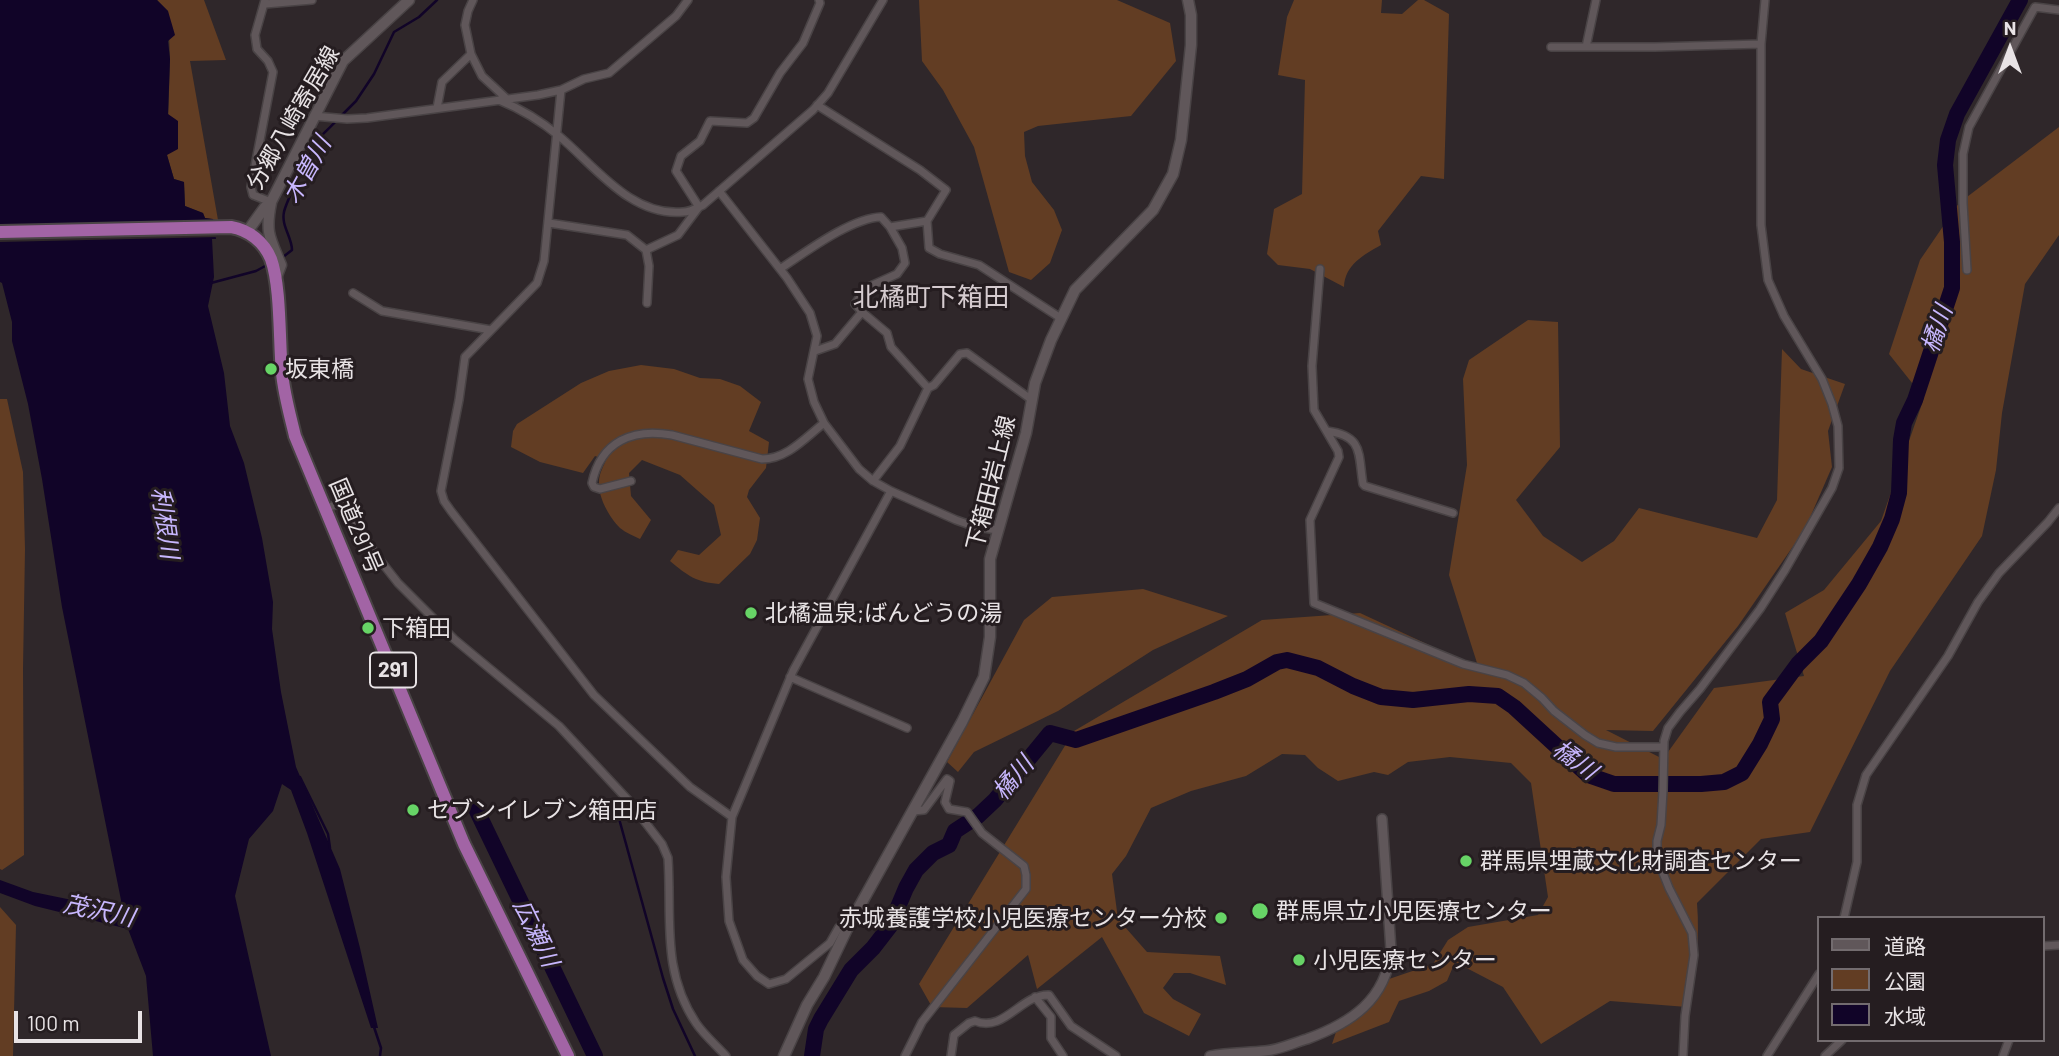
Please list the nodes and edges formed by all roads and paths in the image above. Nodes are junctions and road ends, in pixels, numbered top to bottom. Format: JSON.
{"nodes":[{"id":1,"x":312,"y":0,"type":"edge"},
{"id":2,"x":409,"y":0,"type":"edge"},
{"id":3,"x":473,"y":0,"type":"edge"},
{"id":4,"x":688,"y":0,"type":"edge"},
{"id":5,"x":819,"y":0,"type":"edge"},
{"id":6,"x":883,"y":0,"type":"edge"},
{"id":7,"x":1188,"y":0,"type":"edge"},
{"id":8,"x":1596,"y":0,"type":"edge"},
{"id":9,"x":1765,"y":0,"type":"edge"},
{"id":10,"x":265,"y":2,"type":"edge"},
{"id":11,"x":2059,"y":10,"type":"edge"},
{"id":12,"x":1761,"y":44,"type":"junction"},
{"id":13,"x":1551,"y":47,"type":"dead end"},
{"id":14,"x":1586,"y":47,"type":"junction"},
{"id":15,"x":471,"y":54,"type":"junction"},
{"id":16,"x":561,"y":90,"type":"junction"},
{"id":17,"x":499,"y":100,"type":"junction"},
{"id":18,"x":508,"y":100,"type":"junction"},
{"id":19,"x":817,"y":105,"type":"junction"},
{"id":20,"x":437,"y":108,"type":"junction"},
{"id":21,"x":314,"y":116,"type":"junction"},
{"id":22,"x":557,"y":134,"type":"junction"},
{"id":23,"x":719,"y":191,"type":"junction"},
{"id":24,"x":271,"y":202,"type":"junction"},
{"id":25,"x":699,"y":207,"type":"junction"},
{"id":26,"x":927,"y":221,"type":"junction"},
{"id":27,"x":549,"y":223,"type":"junction"},
{"id":28,"x":890,"y":227,"type":"junction"},
{"id":29,"x":0,"y":232,"type":"edge"},
{"id":30,"x":247,"y":232,"type":"junction"},
{"id":31,"x":646,"y":250,"type":"junction"},
{"id":32,"x":275,"y":265,"type":"junction"},
{"id":33,"x":780,"y":269,"type":"junction"},
{"id":34,"x":1320,"y":269,"type":"dead end"},
{"id":35,"x":1968,"y":270,"type":"dead end"},
{"id":36,"x":353,"y":293,"type":"dead end"},
{"id":37,"x":647,"y":303,"type":"dead end"},
{"id":38,"x":862,"y":312,"type":"junction"},
{"id":39,"x":1059,"y":317,"type":"dead end"},
{"id":40,"x":491,"y":330,"type":"junction"},
{"id":41,"x":815,"y":351,"type":"junction"},
{"id":42,"x":928,"y":388,"type":"junction"},
{"id":43,"x":1032,"y":400,"type":"junction"},
{"id":44,"x":824,"y":423,"type":"junction"},
{"id":45,"x":1327,"y":431,"type":"junction"},
{"id":46,"x":631,"y":481,"type":"dead end"},
{"id":47,"x":873,"y":481,"type":"junction"},
{"id":48,"x":891,"y":491,"type":"junction"},
{"id":49,"x":2059,"y":508,"type":"edge"},
{"id":50,"x":326,"y":509,"type":"junction"},
{"id":51,"x":1453,"y":513,"type":"dead end"},
{"id":52,"x":998,"y":530,"type":"junction"},
{"id":53,"x":790,"y":677,"type":"junction"},
{"id":54,"x":907,"y":729,"type":"dead end"},
{"id":55,"x":1663,"y":747,"type":"junction"},
{"id":56,"x":913,"y":811,"type":"junction"},
{"id":57,"x":732,"y":817,"type":"junction"},
{"id":58,"x":1382,"y":819,"type":"dead end"},
{"id":59,"x":1844,"y":916,"type":"edge"},
{"id":60,"x":847,"y":929,"type":"junction"},
{"id":61,"x":1818,"y":976,"type":"edge"},
{"id":62,"x":1035,"y":997,"type":"junction"},
{"id":63,"x":1840,"y":1042,"type":"edge"},
{"id":64,"x":568,"y":1056,"type":"edge"},
{"id":65,"x":726,"y":1056,"type":"edge"},
{"id":66,"x":784,"y":1056,"type":"edge"},
{"id":67,"x":905,"y":1056,"type":"edge"},
{"id":68,"x":951,"y":1056,"type":"edge"},
{"id":69,"x":1063,"y":1056,"type":"edge"},
{"id":70,"x":1116,"y":1056,"type":"edge"},
{"id":71,"x":1210,"y":1056,"type":"edge"},
{"id":72,"x":1683,"y":1056,"type":"edge"},
{"id":73,"x":1767,"y":1056,"type":"edge"},
{"id":74,"x":1825,"y":1056,"type":"edge"}],
"edges":[{"from":1,"to":10,"type":"street"},
{"from":2,"to":21,"type":"main road","name":"分郷八崎寄居線"},
{"from":3,"to":15,"type":"street"},
{"from":4,"to":16,"type":"street"},
{"from":5,"to":25,"type":"street"},
{"from":6,"to":19,"type":"street"},
{"from":7,"to":43,"type":"main road","name":"下箱田岩上線"},
{"from":8,"to":14,"type":"street"},
{"from":9,"to":12,"type":"street"},
{"from":10,"to":24,"type":"street"},
{"from":11,"to":35,"type":"street"},
{"from":12,"to":14,"type":"street"},
{"from":12,"to":55,"type":"street"},
{"from":13,"to":14,"type":"street"},
{"from":15,"to":18,"type":"street"},
{"from":15,"to":20,"type":"street"},
{"from":16,"to":18,"type":"street"},
{"from":16,"to":22,"type":"street"},
{"from":17,"to":18,"type":"street"},
{"from":17,"to":20,"type":"street"},
{"from":17,"to":22,"type":"street"},
{"from":19,"to":23,"type":"street"},
{"from":19,"to":26,"type":"street"},
{"from":20,"to":21,"type":"street"},
{"from":21,"to":24,"type":"main road","name":"分郷八崎寄居線"},
{"from":22,"to":25,"type":"street"},
{"from":22,"to":27,"type":"street"},
{"from":23,"to":25,"type":"street"},
{"from":23,"to":33,"type":"street"},
{"from":24,"to":30,"type":"main road","name":"分郷八崎寄居線"},
{"from":24,"to":32,"type":"main road"},
{"from":25,"to":31,"type":"street"},
{"from":26,"to":28,"type":"street"},
{"from":26,"to":39,"type":"street"},
{"from":27,"to":31,"type":"street"},
{"from":27,"to":40,"type":"street"},
{"from":28,"to":33,"type":"street"},
{"from":28,"to":38,"type":"street"},
{"from":29,"to":30,"type":"highway"},
{"from":30,"to":32,"type":"highway"},
{"from":31,"to":37,"type":"street"},
{"from":32,"to":50,"type":"highway","name":"国道291号","number":"291"},
{"from":33,"to":41,"type":"street"},
{"from":34,"to":45,"type":"street"},
{"from":36,"to":40,"type":"street"},
{"from":38,"to":41,"type":"street"},
{"from":38,"to":42,"type":"street"},
{"from":40,"to":57,"type":"street"},
{"from":41,"to":44,"type":"street"},
{"from":42,"to":43,"type":"street"},
{"from":42,"to":47,"type":"street"},
{"from":43,"to":52,"type":"main road","name":"下箱田岩上線"},
{"from":44,"to":46,"type":"street"},
{"from":44,"to":47,"type":"street"},
{"from":45,"to":51,"type":"street"},
{"from":45,"to":55,"type":"street"},
{"from":47,"to":48,"type":"street"},
{"from":48,"to":52,"type":"street"},
{"from":48,"to":53,"type":"street"},
{"from":49,"to":59,"type":"street"},
{"from":50,"to":64,"type":"highway","name":"国道291号","number":"291"},
{"from":50,"to":65,"type":"street"},
{"from":52,"to":56,"type":"main road","name":"下箱田岩上線"},
{"from":53,"to":54,"type":"street"},
{"from":53,"to":57,"type":"street"},
{"from":55,"to":72,"type":"street"},
{"from":56,"to":60,"type":"main road","name":"下箱田岩上線"},
{"from":56,"to":67,"type":"street"},
{"from":57,"to":60,"type":"street"},
{"from":58,"to":71,"type":"street"},
{"from":60,"to":66,"type":"main road","name":"下箱田岩上線"},
{"from":61,"to":73,"type":"street"},
{"from":62,"to":68,"type":"street"},
{"from":62,"to":69,"type":"street"},
{"from":62,"to":70,"type":"street"},
{"from":63,"to":74,"type":"street"}]}
